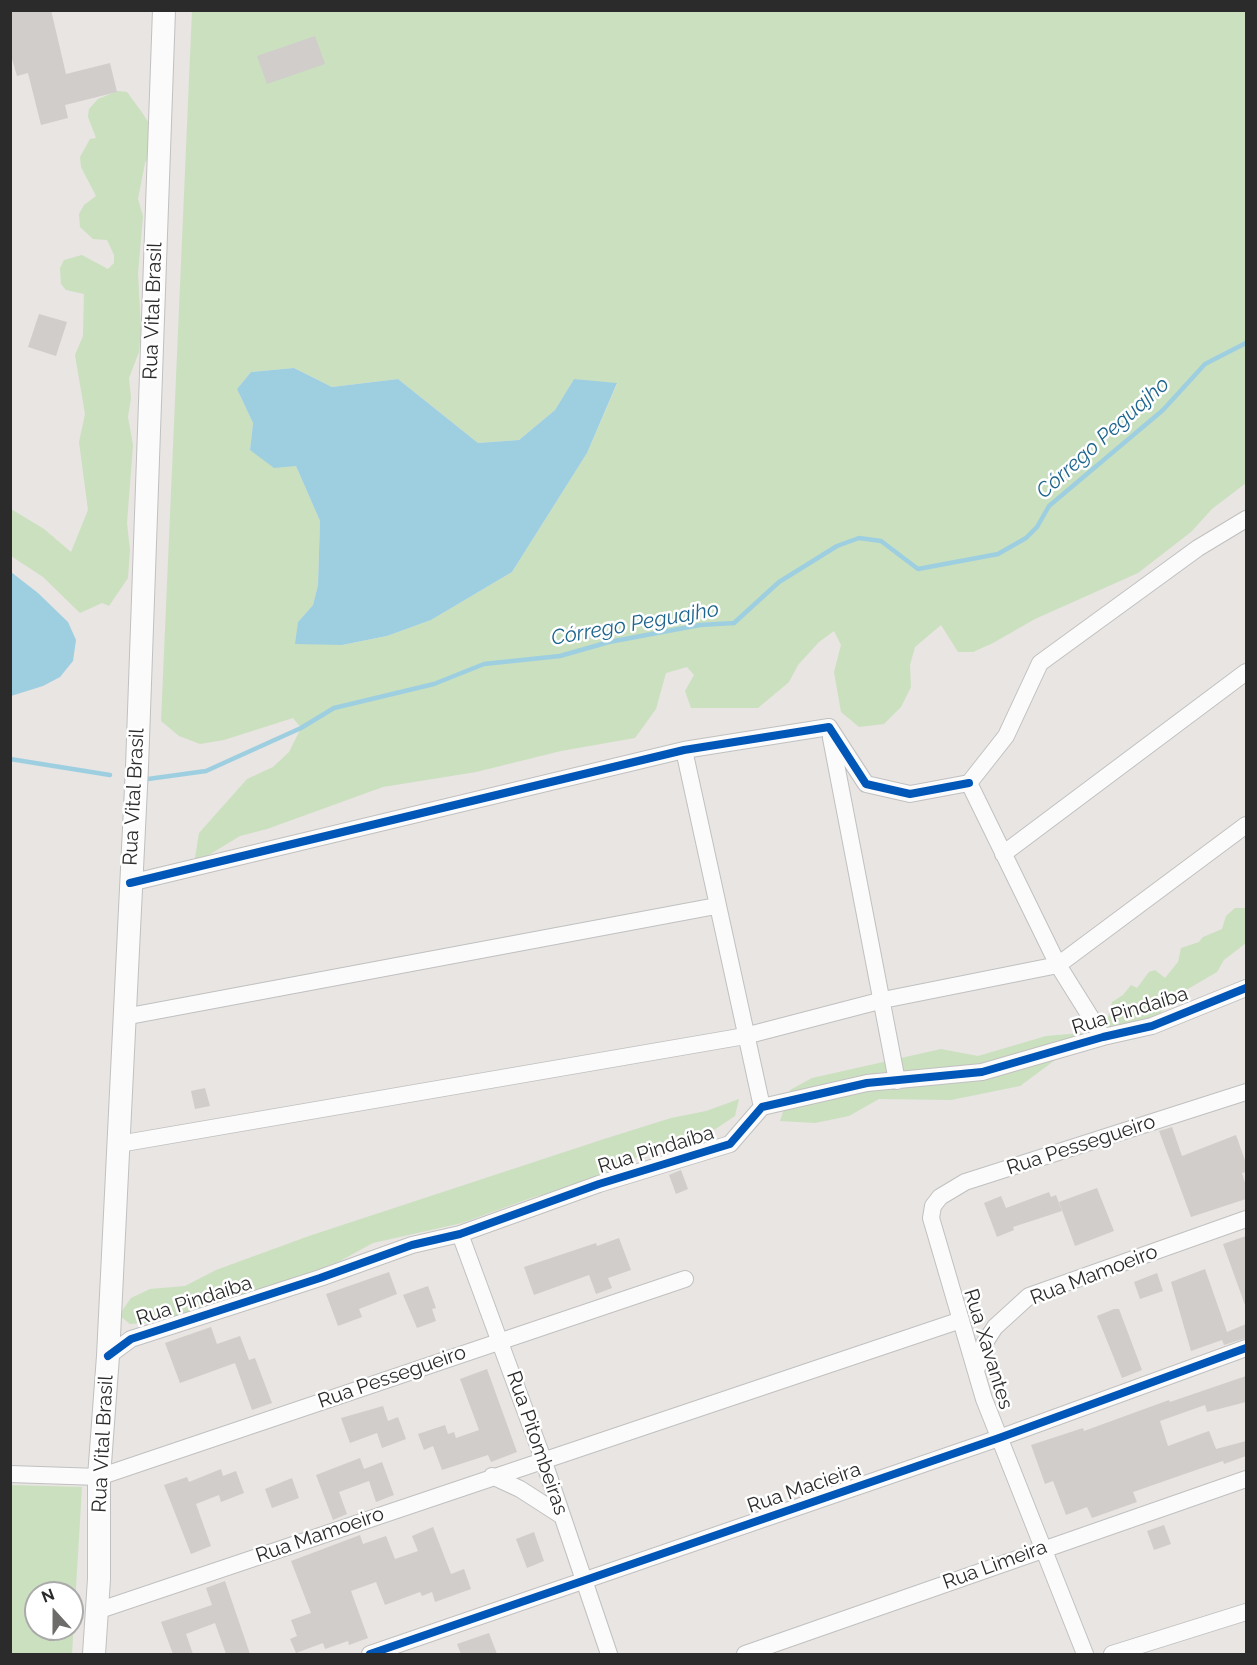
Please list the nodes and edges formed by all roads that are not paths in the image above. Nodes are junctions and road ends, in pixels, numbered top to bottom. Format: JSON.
{"nodes":[{"id":1,"x":164,"y":10,"type":"edge"},
{"id":2,"x":1246,"y":519,"type":"edge"},
{"id":3,"x":1246,"y":672,"type":"edge"},
{"id":4,"x":829,"y":727,"type":"junction"},
{"id":5,"x":684,"y":750,"type":"junction"},
{"id":6,"x":969,"y":783,"type":"junction"},
{"id":7,"x":1246,"y":825,"type":"edge"},
{"id":8,"x":1003,"y":854,"type":"junction"},
{"id":9,"x":129,"y":883,"type":"junction"},
{"id":10,"x":716,"y":906,"type":"junction"},
{"id":11,"x":1058,"y":965,"type":"junction"},
{"id":12,"x":1246,"y":988,"type":"edge"},
{"id":13,"x":883,"y":1000,"type":"junction"},
{"id":14,"x":124,"y":1017,"type":"junction"},
{"id":15,"x":745,"y":1036,"type":"junction"},
{"id":16,"x":1103,"y":1037,"type":"junction"},
{"id":17,"x":897,"y":1082,"type":"junction"},
{"id":18,"x":1246,"y":1092,"type":"edge"},
{"id":19,"x":762,"y":1107,"type":"junction"},
{"id":20,"x":118,"y":1144,"type":"junction"},
{"id":21,"x":931,"y":1218,"type":"joint"},
{"id":22,"x":1246,"y":1219,"type":"edge"},
{"id":23,"x":460,"y":1234,"type":"junction"},
{"id":24,"x":686,"y":1278,"type":"dead end"},
{"id":25,"x":961,"y":1320,"type":"junction"},
{"id":26,"x":500,"y":1340,"type":"junction"},
{"id":27,"x":1246,"y":1348,"type":"edge"},
{"id":28,"x":108,"y":1356,"type":"junction"},
{"id":29,"x":976,"y":1371,"type":"junction"},
{"id":30,"x":999,"y":1438,"type":"junction"},
{"id":31,"x":543,"y":1459,"type":"junction"},
{"id":32,"x":10,"y":1474,"type":"edge"},
{"id":33,"x":492,"y":1476,"type":"junction"},
{"id":34,"x":99,"y":1477,"type":"junction"},
{"id":35,"x":1246,"y":1479,"type":"edge"},
{"id":36,"x":562,"y":1516,"type":"junction"},
{"id":37,"x":1045,"y":1548,"type":"junction"},
{"id":38,"x":584,"y":1581,"type":"junction"},
{"id":39,"x":1246,"y":1612,"type":"edge"},
{"id":40,"x":96,"y":1621,"type":"junction"},
{"id":41,"x":94,"y":1654,"type":"edge"},
{"id":42,"x":107,"y":1654,"type":"edge"},
{"id":43,"x":370,"y":1654,"type":"edge"},
{"id":44,"x":609,"y":1654,"type":"edge"},
{"id":45,"x":745,"y":1654,"type":"edge"},
{"id":46,"x":1085,"y":1654,"type":"edge"},
{"id":47,"x":1112,"y":1654,"type":"edge"}],
"edges":[{"from":1,"to":9,"type":"main road","name":"Rua Vital Brasil"},
{"from":2,"to":6,"type":"street"},
{"from":3,"to":8,"type":"street"},
{"from":4,"to":5,"type":"street"},
{"from":4,"to":6,"type":"street"},
{"from":4,"to":13,"type":"street"},
{"from":5,"to":9,"type":"street"},
{"from":5,"to":10,"type":"street"},
{"from":6,"to":8,"type":"street"},
{"from":7,"to":11,"type":"street"},
{"from":8,"to":11,"type":"street"},
{"from":9,"to":14,"type":"main road","name":"Rua Vital Brasil"},
{"from":10,"to":14,"type":"street"},
{"from":10,"to":15,"type":"street"},
{"from":11,"to":13,"type":"street"},
{"from":11,"to":16,"type":"street"},
{"from":12,"to":16,"type":"street","name":"Rua Pindaíba"},
{"from":13,"to":15,"type":"street"},
{"from":13,"to":17,"type":"street"},
{"from":14,"to":20,"type":"main road","name":"Rua Vital Brasil"},
{"from":15,"to":19,"type":"street"},
{"from":15,"to":20,"type":"street"},
{"from":16,"to":17,"type":"street","name":"Rua Pindaíba"},
{"from":17,"to":19,"type":"street","name":"Rua Pindaíba"},
{"from":18,"to":21,"type":"street","name":"Rua Pessegueiro"},
{"from":19,"to":23,"type":"street","name":"Rua Pindaíba"},
{"from":20,"to":28,"type":"main road","name":"Rua Vital Brasil"},
{"from":21,"to":25,"type":"street","name":"Rua Xavantes"},
{"from":22,"to":29,"type":"street","name":"Rua Mamoeiro"},
{"from":23,"to":26,"type":"street","name":"Rua Pitombeiras"},
{"from":23,"to":28,"type":"street","name":"Rua Pindaíba"},
{"from":24,"to":26,"type":"street","name":"Rua Pessegueiro"},
{"from":25,"to":29,"type":"street","name":"Rua Xavantes"},
{"from":25,"to":31,"type":"street","name":"Rua Mamoeiro"},
{"from":26,"to":31,"type":"street","name":"Rua Pitombeiras"},
{"from":26,"to":34,"type":"street","name":"Rua Pessegueiro"},
{"from":27,"to":30,"type":"street","name":"Rua Macieira"},
{"from":28,"to":34,"type":"main road","name":"Rua Vital Brasil"},
{"from":29,"to":30,"type":"street","name":"Rua Xavantes"},
{"from":30,"to":37,"type":"street","name":"Rua Xavantes"},
{"from":30,"to":38,"type":"street","name":"Rua Macieira"},
{"from":31,"to":33,"type":"street","name":"Rua Mamoeiro"},
{"from":31,"to":36,"type":"street","name":"Rua Pitombeiras"},
{"from":32,"to":34,"type":"street"},
{"from":33,"to":36,"type":"street"},
{"from":33,"to":40,"type":"street","name":"Rua Mamoeiro"},
{"from":34,"to":40,"type":"main road","name":"Rua Vital Brasil"},
{"from":35,"to":37,"type":"street","name":"Rua Limeira"},
{"from":36,"to":38,"type":"street","name":"Rua Pitombeiras"},
{"from":37,"to":45,"type":"street","name":"Rua Limeira"},
{"from":37,"to":46,"type":"street","name":"Rua Xavantes"},
{"from":38,"to":43,"type":"street","name":"Rua Macieira"},
{"from":38,"to":44,"type":"street","name":"Rua Pitombeiras"},
{"from":39,"to":47,"type":"street"},
{"from":40,"to":41,"type":"main road","name":"Rua Vital Brasil"},
{"from":40,"to":42,"type":"street"}]}
